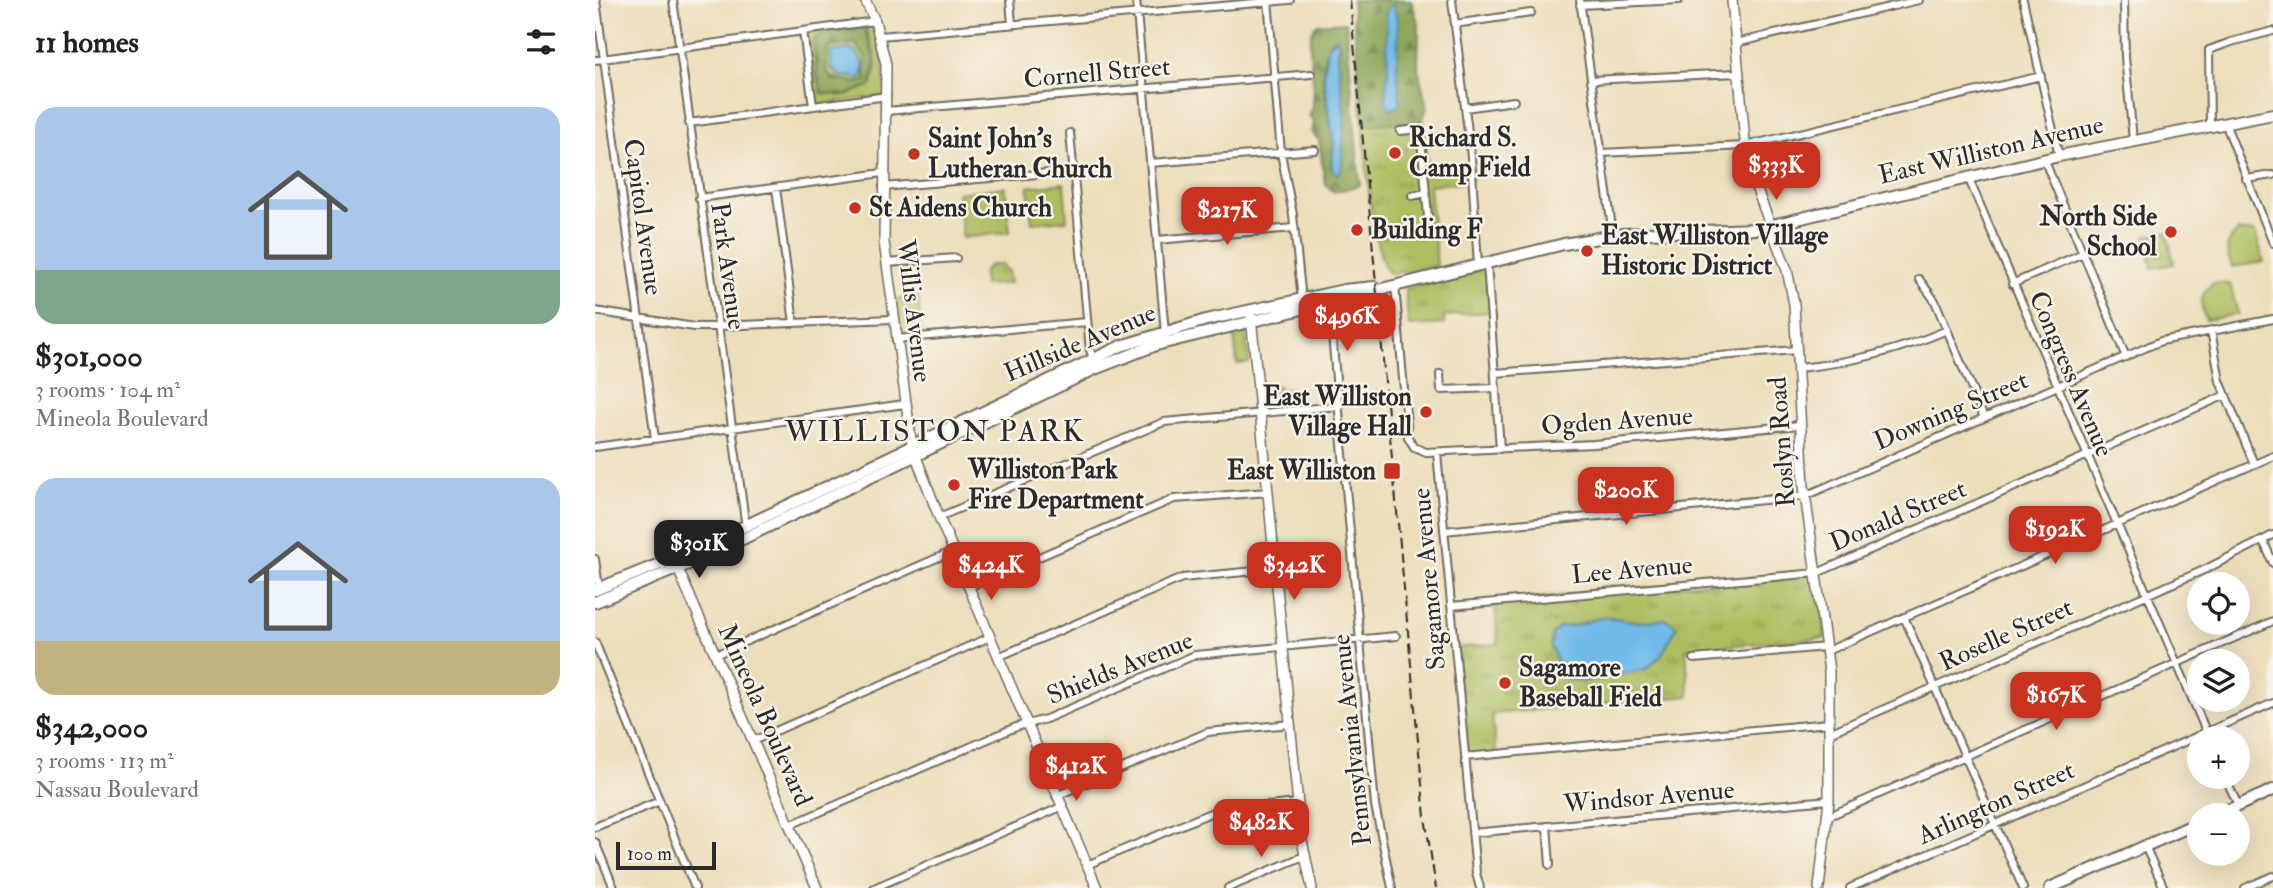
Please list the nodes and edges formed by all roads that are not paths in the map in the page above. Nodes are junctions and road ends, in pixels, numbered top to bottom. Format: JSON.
{"nodes":[{"id":1,"x":596,"y":0,"type":"edge"},
{"id":2,"x":673,"y":0,"type":"edge"},
{"id":3,"x":865,"y":0,"type":"edge"},
{"id":4,"x":1010,"y":0,"type":"edge"},
{"id":5,"x":1136,"y":0,"type":"edge"},
{"id":6,"x":1290,"y":0,"type":"edge"},
{"id":7,"x":1452,"y":0,"type":"edge"},
{"id":8,"x":1679,"y":0,"type":"edge"},
{"id":9,"x":1732,"y":0,"type":"edge"},
{"id":10,"x":1919,"y":0,"type":"edge"},
{"id":11,"x":2023,"y":0,"type":"edge"},
{"id":12,"x":2124,"y":0,"type":"edge"},
{"id":13,"x":1268,"y":1,"type":"edge"},
{"id":14,"x":1580,"y":2,"type":"edge"},
{"id":15,"x":1137,"y":13,"type":"junction"},
{"id":16,"x":1531,"y":13,"type":"dead end"},
{"id":17,"x":875,"y":20,"type":"junction"},
{"id":18,"x":1012,"y":24,"type":"junction"},
{"id":19,"x":1454,"y":24,"type":"junction"},
{"id":20,"x":803,"y":31,"type":"junction"},
{"id":21,"x":2273,"y":31,"type":"edge"},
{"id":22,"x":880,"y":36,"type":"junction"},
{"id":23,"x":1736,"y":43,"type":"junction"},
{"id":24,"x":679,"y":48,"type":"junction"},
{"id":25,"x":599,"y":59,"type":"edge"},
{"id":26,"x":1738,"y":73,"type":"junction"},
{"id":27,"x":1311,"y":74,"type":"dead end"},
{"id":28,"x":2041,"y":76,"type":"junction"},
{"id":29,"x":1275,"y":77,"type":"junction"},
{"id":30,"x":1591,"y":80,"type":"junction"},
{"id":31,"x":1143,"y":88,"type":"junction"},
{"id":32,"x":887,"y":96,"type":"junction"},
{"id":33,"x":1514,"y":101,"type":"dead end"},
{"id":34,"x":813,"y":106,"type":"junction"},
{"id":35,"x":1465,"y":108,"type":"junction"},
{"id":36,"x":886,"y":111,"type":"junction"},
{"id":37,"x":2273,"y":114,"type":"edge"},
{"id":38,"x":689,"y":123,"type":"junction"},
{"id":39,"x":2225,"y":123,"type":"junction"},
{"id":40,"x":2210,"y":126,"type":"junction"},
{"id":41,"x":1400,"y":131,"type":"dead end"},
{"id":42,"x":1070,"y":133,"type":"dead end"},
{"id":43,"x":2133,"y":141,"type":"junction"},
{"id":44,"x":1745,"y":146,"type":"junction"},
{"id":45,"x":1315,"y":150,"type":"dead end"},
{"id":46,"x":1281,"y":153,"type":"junction"},
{"id":47,"x":1601,"y":153,"type":"junction"},
{"id":48,"x":2059,"y":156,"type":"junction"},
{"id":49,"x":2044,"y":159,"type":"junction"},
{"id":50,"x":1150,"y":163,"type":"junction"},
{"id":51,"x":1074,"y":171,"type":"junction"},
{"id":52,"x":883,"y":173,"type":"junction"},
{"id":53,"x":2273,"y":175,"type":"edge"},
{"id":54,"x":1968,"y":177,"type":"junction"},
{"id":55,"x":2246,"y":179,"type":"junction"},
{"id":56,"x":883,"y":187,"type":"junction"},
{"id":57,"x":776,"y":188,"type":"junction"},
{"id":58,"x":1426,"y":193,"type":"junction"},
{"id":59,"x":1412,"y":196,"type":"dead end"},
{"id":60,"x":699,"y":198,"type":"junction"},
{"id":61,"x":1770,"y":226,"type":"junction"},
{"id":62,"x":1294,"y":228,"type":"junction"},
{"id":63,"x":1429,"y":230,"type":"dead end"},
{"id":64,"x":1613,"y":235,"type":"junction"},
{"id":65,"x":1157,"y":240,"type":"junction"},
{"id":66,"x":2273,"y":243,"type":"edge"},
{"id":67,"x":2083,"y":253,"type":"junction"},
{"id":68,"x":956,"y":258,"type":"dead end"},
{"id":69,"x":885,"y":263,"type":"junction"},
{"id":70,"x":1483,"y":264,"type":"junction"},
{"id":71,"x":1919,"y":279,"type":"dead end"},
{"id":72,"x":2012,"y":284,"type":"junction"},
{"id":73,"x":1393,"y":285,"type":"junction"},
{"id":74,"x":1328,"y":298,"type":"junction"},
{"id":75,"x":1303,"y":304,"type":"junction"},
{"id":76,"x":595,"y":311,"type":"edge"},
{"id":77,"x":1251,"y":315,"type":"junction"},
{"id":78,"x":638,"y":319,"type":"junction"},
{"id":79,"x":893,"y":319,"type":"junction"},
{"id":80,"x":2273,"y":319,"type":"edge"},
{"id":81,"x":1087,"y":322,"type":"junction"},
{"id":82,"x":795,"y":323,"type":"junction"},
{"id":83,"x":717,"y":326,"type":"junction"},
{"id":84,"x":1947,"y":330,"type":"junction"},
{"id":85,"x":2211,"y":330,"type":"junction"},
{"id":86,"x":1166,"y":336,"type":"junction"},
{"id":87,"x":896,"y":339,"type":"junction"},
{"id":88,"x":1797,"y":350,"type":"junction"},
{"id":89,"x":2126,"y":357,"type":"junction"},
{"id":90,"x":1095,"y":363,"type":"junction"},
{"id":91,"x":1798,"y":368,"type":"junction"},
{"id":92,"x":1495,"y":373,"type":"junction"},
{"id":93,"x":1440,"y":374,"type":"dead end"},
{"id":94,"x":2055,"y":387,"type":"junction"},
{"id":95,"x":1496,"y":388,"type":"junction"},
{"id":96,"x":2226,"y":395,"type":"junction"},
{"id":97,"x":905,"y":404,"type":"junction"},
{"id":98,"x":1339,"y":406,"type":"junction"},
{"id":99,"x":1262,"y":413,"type":"junction"},
{"id":100,"x":1984,"y":418,"type":"junction"},
{"id":101,"x":1800,"y":425,"type":"junction"},
{"id":102,"x":731,"y":428,"type":"junction"},
{"id":103,"x":655,"y":439,"type":"junction"},
{"id":104,"x":595,"y":447,"type":"edge"},
{"id":105,"x":1500,"y":449,"type":"junction"},
{"id":106,"x":914,"y":451,"type":"junction"},
{"id":107,"x":1437,"y":453,"type":"junction"},
{"id":108,"x":2085,"y":456,"type":"junction"},
{"id":109,"x":2273,"y":456,"type":"edge"},
{"id":110,"x":2254,"y":464,"type":"junction"},
{"id":111,"x":1269,"y":492,"type":"junction"},
{"id":112,"x":1805,"y":496,"type":"junction"},
{"id":113,"x":939,"y":517,"type":"junction"},
{"id":114,"x":2115,"y":525,"type":"junction"},
{"id":115,"x":748,"y":531,"type":"junction"},
{"id":116,"x":1444,"y":531,"type":"junction"},
{"id":117,"x":2273,"y":535,"type":"edge"},
{"id":118,"x":2263,"y":540,"type":"junction"},
{"id":119,"x":953,"y":551,"type":"junction"},
{"id":120,"x":595,"y":559,"type":"edge"},
{"id":121,"x":2273,"y":563,"type":"edge"},
{"id":122,"x":676,"y":564,"type":"junction"},
{"id":123,"x":1276,"y":569,"type":"junction"},
{"id":124,"x":1817,"y":573,"type":"junction"},
{"id":125,"x":969,"y":587,"type":"junction"},
{"id":126,"x":597,"y":589,"type":"edge"},
{"id":127,"x":2146,"y":595,"type":"junction"},
{"id":128,"x":595,"y":601,"type":"edge"},
{"id":129,"x":1451,"y":606,"type":"junction"},
{"id":130,"x":1904,"y":617,"type":"junction"},
{"id":131,"x":2273,"y":621,"type":"edge"},
{"id":132,"x":1396,"y":636,"type":"dead end"},
{"id":133,"x":990,"y":637,"type":"junction"},
{"id":134,"x":1360,"y":640,"type":"junction"},
{"id":135,"x":595,"y":642,"type":"edge"},
{"id":136,"x":1283,"y":647,"type":"junction"},
{"id":137,"x":1827,"y":649,"type":"junction"},
{"id":138,"x":716,"y":655,"type":"junction"},
{"id":139,"x":999,"y":657,"type":"junction"},
{"id":140,"x":1695,"y":659,"type":"dead end"},
{"id":141,"x":2176,"y":664,"type":"junction"},
{"id":142,"x":1935,"y":687,"type":"junction"},
{"id":143,"x":2273,"y":703,"type":"edge"},
{"id":144,"x":1027,"y":724,"type":"junction"},
{"id":145,"x":1291,"y":724,"type":"junction"},
{"id":146,"x":2203,"y":726,"type":"edge"},
{"id":147,"x":2217,"y":726,"type":"edge"},
{"id":148,"x":1829,"y":728,"type":"junction"},
{"id":149,"x":2187,"y":739,"type":"edge"},
{"id":150,"x":753,"y":741,"type":"junction"},
{"id":151,"x":1465,"y":757,"type":"junction"},
{"id":152,"x":1965,"y":757,"type":"junction"},
{"id":153,"x":2273,"y":790,"type":"edge"},
{"id":154,"x":1056,"y":796,"type":"junction"},
{"id":155,"x":1829,"y":800,"type":"junction"},
{"id":156,"x":660,"y":801,"type":"junction"},
{"id":157,"x":1298,"y":803,"type":"junction"},
{"id":158,"x":2243,"y":803,"type":"edge"},
{"id":159,"x":1061,"y":807,"type":"junction"},
{"id":160,"x":1827,"y":817,"type":"junction"},
{"id":161,"x":1995,"y":824,"type":"junction"},
{"id":162,"x":790,"y":825,"type":"junction"},
{"id":163,"x":1547,"y":826,"type":"junction"},
{"id":164,"x":595,"y":827,"type":"edge"},
{"id":165,"x":2187,"y":828,"type":"edge"},
{"id":166,"x":1472,"y":833,"type":"junction"},
{"id":167,"x":595,"y":842,"type":"edge"},
{"id":168,"x":2145,"y":846,"type":"junction"},
{"id":169,"x":1304,"y":856,"type":"junction"},
{"id":170,"x":1087,"y":865,"type":"junction"},
{"id":171,"x":1550,"y":865,"type":"dead end"},
{"id":172,"x":2273,"y":876,"type":"edge"},
{"id":173,"x":2077,"y":883,"type":"edge"},
{"id":174,"x":614,"y":888,"type":"edge"},
{"id":175,"x":695,"y":888,"type":"edge"},
{"id":176,"x":817,"y":888,"type":"edge"},
{"id":177,"x":874,"y":888,"type":"edge"},
{"id":178,"x":1097,"y":888,"type":"edge"},
{"id":179,"x":1228,"y":888,"type":"edge"},
{"id":180,"x":1312,"y":888,"type":"edge"},
{"id":181,"x":1392,"y":888,"type":"edge"},
{"id":182,"x":1479,"y":888,"type":"edge"},
{"id":183,"x":1819,"y":888,"type":"edge"},
{"id":184,"x":1850,"y":888,"type":"edge"},
{"id":185,"x":2023,"y":888,"type":"edge"},
{"id":186,"x":2050,"y":888,"type":"edge"},
{"id":187,"x":2164,"y":888,"type":"edge"},
{"id":188,"x":2245,"y":888,"type":"edge"}],
"edges":[{"from":1,"to":25,"type":"street","name":"Capitol Avenue"},
{"from":2,"to":24,"type":"street","name":"Park Avenue"},
{"from":3,"to":17,"type":"main road","name":"Willis Avenue"},
{"from":4,"to":18,"type":"street"},
{"from":5,"to":15,"type":"street"},
{"from":6,"to":13,"type":"street"},
{"from":7,"to":19,"type":"street"},
{"from":8,"to":14,"type":"street"},
{"from":9,"to":23,"type":"main road","name":"Roslyn Road"},
{"from":10,"to":23,"type":"street"},
{"from":11,"to":28,"type":"street"},
{"from":12,"to":43,"type":"street"},
{"from":13,"to":15,"type":"street"},
{"from":13,"to":29,"type":"street"},
{"from":14,"to":30,"type":"street"},
{"from":15,"to":18,"type":"street"},
{"from":15,"to":31,"type":"street"},
{"from":16,"to":19,"type":"street"},
{"from":17,"to":20,"type":"street"},
{"from":17,"to":22,"type":"main road","name":"Willis Avenue"},
{"from":18,"to":22,"type":"street"},
{"from":19,"to":35,"type":"street"},
{"from":20,"to":24,"type":"street"},
{"from":20,"to":34,"type":"street"},
{"from":21,"to":40,"type":"street"},
{"from":22,"to":32,"type":"main road","name":"Willis Avenue"},
{"from":23,"to":26,"type":"main road","name":"Roslyn Road"},
{"from":24,"to":25,"type":"street"},
{"from":24,"to":38,"type":"street","name":"Park Avenue"},
{"from":25,"to":78,"type":"street","name":"Capitol Avenue"},
{"from":26,"to":30,"type":"street"},
{"from":26,"to":44,"type":"main road","name":"Roslyn Road"},
{"from":27,"to":29,"type":"street","name":"Cornell Street"},
{"from":28,"to":44,"type":"street"},
{"from":28,"to":48,"type":"street"},
{"from":29,"to":31,"type":"street","name":"Cornell Street"},
{"from":29,"to":46,"type":"street"},
{"from":30,"to":47,"type":"street"},
{"from":31,"to":36,"type":"street","name":"Cornell Street"},
{"from":31,"to":50,"type":"street"},
{"from":32,"to":34,"type":"street"},
{"from":32,"to":36,"type":"main road","name":"Willis Avenue"},
{"from":33,"to":35,"type":"street"},
{"from":34,"to":38,"type":"street"},
{"from":35,"to":70,"type":"street"},
{"from":36,"to":52,"type":"main road","name":"Willis Avenue"},
{"from":37,"to":39,"type":"main road","name":"East Williston Avenue"},
{"from":38,"to":60,"type":"street","name":"Park Avenue"},
{"from":39,"to":40,"type":"main road","name":"East Williston Avenue"},
{"from":39,"to":55,"type":"street"},
{"from":40,"to":43,"type":"main road","name":"East Williston Avenue"},
{"from":41,"to":58,"type":"street"},
{"from":42,"to":51,"type":"street"},
{"from":43,"to":48,"type":"main road","name":"East Williston Avenue"},
{"from":44,"to":47,"type":"street"},
{"from":44,"to":61,"type":"main road","name":"Roslyn Road"},
{"from":45,"to":46,"type":"street"},
{"from":46,"to":50,"type":"street"},
{"from":46,"to":62,"type":"street"},
{"from":47,"to":64,"type":"street"},
{"from":48,"to":49,"type":"main road","name":"East Williston Avenue"},
{"from":49,"to":54,"type":"main road","name":"East Williston Avenue"},
{"from":49,"to":67,"type":"street"},
{"from":50,"to":65,"type":"street"},
{"from":51,"to":56,"type":"street"},
{"from":51,"to":81,"type":"street"},
{"from":52,"to":56,"type":"main road","name":"Willis Avenue"},
{"from":52,"to":57,"type":"street"},
{"from":53,"to":55,"type":"street"},
{"from":54,"to":61,"type":"main road","name":"East Williston Avenue"},
{"from":54,"to":72,"type":"street","name":"Congress Avenue"},
{"from":55,"to":66,"type":"street"},
{"from":56,"to":69,"type":"main road","name":"Willis Avenue"},
{"from":57,"to":60,"type":"street"},
{"from":57,"to":82,"type":"street"},
{"from":58,"to":59,"type":"street"},
{"from":58,"to":63,"type":"street"},
{"from":60,"to":83,"type":"street","name":"Park Avenue"},
{"from":61,"to":64,"type":"main road","name":"East Williston Avenue"},
{"from":61,"to":88,"type":"main road","name":"Roslyn Road"},
{"from":62,"to":65,"type":"street"},
{"from":62,"to":75,"type":"street"},
{"from":64,"to":70,"type":"main road","name":"East Williston Avenue"},
{"from":65,"to":86,"type":"street"},
{"from":67,"to":72,"type":"street"},
{"from":67,"to":89,"type":"street"},
{"from":68,"to":69,"type":"street"},
{"from":69,"to":79,"type":"main road","name":"Willis Avenue"},
{"from":70,"to":73,"type":"main road","name":"East Williston Avenue"},
{"from":70,"to":92,"type":"street"},
{"from":71,"to":84,"type":"street"},
{"from":72,"to":94,"type":"street","name":"Congress Avenue"},
{"from":73,"to":74,"type":"main road","name":"Hillside Avenue"},
{"from":73,"to":107,"type":"street","name":"Sagamore Avenue"},
{"from":74,"to":75,"type":"main road","name":"Hillside Avenue"},
{"from":74,"to":98,"type":"street","name":"Pennsylvania Avenue"},
{"from":75,"to":77,"type":"main road","name":"Hillside Avenue"},
{"from":76,"to":78,"type":"street"},
{"from":77,"to":86,"type":"main road","name":"Hillside Avenue"},
{"from":77,"to":99,"type":"main road"},
{"from":78,"to":83,"type":"street"},
{"from":78,"to":103,"type":"street","name":"Capitol Avenue"},
{"from":79,"to":82,"type":"street"},
{"from":79,"to":87,"type":"main road","name":"Willis Avenue"},
{"from":80,"to":85,"type":"street","name":"Downing Street"},
{"from":81,"to":87,"type":"street"},
{"from":81,"to":90,"type":"street"},
{"from":82,"to":83,"type":"street"},
{"from":83,"to":102,"type":"street","name":"Park Avenue"},
{"from":84,"to":91,"type":"street"},
{"from":84,"to":100,"type":"street"},
{"from":85,"to":89,"type":"street","name":"Downing Street"},
{"from":85,"to":96,"type":"street"},
{"from":86,"to":90,"type":"main road","name":"Hillside Avenue"},
{"from":87,"to":97,"type":"main road","name":"Willis Avenue"},
{"from":88,"to":91,"type":"main road","name":"Roslyn Road"},
{"from":88,"to":92,"type":"street"},
{"from":89,"to":94,"type":"street","name":"Downing Street"},
{"from":90,"to":106,"type":"main road","name":"Hillside Avenue"},
{"from":91,"to":101,"type":"main road","name":"Roslyn Road"},
{"from":92,"to":95,"type":"street"},
{"from":93,"to":95,"type":"street"},
{"from":94,"to":100,"type":"street","name":"Downing Street"},
{"from":94,"to":108,"type":"street","name":"Congress Avenue"},
{"from":95,"to":105,"type":"street"},
{"from":96,"to":108,"type":"street","name":"Donald Street"},
{"from":96,"to":110,"type":"street"},
{"from":97,"to":102,"type":"street"},
{"from":97,"to":106,"type":"main road","name":"Willis Avenue"},
{"from":98,"to":99,"type":"street"},
{"from":98,"to":134,"type":"street","name":"Pennsylvania Avenue"},
{"from":99,"to":111,"type":"main road"},
{"from":99,"to":113,"type":"street"},
{"from":100,"to":112,"type":"street","name":"Downing Street"},
{"from":101,"to":105,"type":"street","name":"Ogden Avenue"},
{"from":101,"to":112,"type":"main road","name":"Roslyn Road"},
{"from":102,"to":103,"type":"street"},
{"from":102,"to":115,"type":"street","name":"Park Avenue"},
{"from":103,"to":104,"type":"street"},
{"from":105,"to":107,"type":"street","name":"Ogden Avenue"},
{"from":106,"to":113,"type":"main road","name":"Willis Avenue"},
{"from":106,"to":115,"type":"main road","name":"Hillside Avenue"},
{"from":107,"to":116,"type":"street","name":"Sagamore Avenue"},
{"from":108,"to":114,"type":"street","name":"Congress Avenue"},
{"from":108,"to":124,"type":"street","name":"Donald Street"},
{"from":109,"to":110,"type":"street"},
{"from":110,"to":114,"type":"street"},
{"from":111,"to":123,"type":"main road"},
{"from":111,"to":125,"type":"street"},
{"from":112,"to":116,"type":"street","name":"Downing Street"},
{"from":112,"to":124,"type":"main road","name":"Roslyn Road"},
{"from":113,"to":119,"type":"main road","name":"Willis Avenue"},
{"from":114,"to":127,"type":"street","name":"Congress Avenue"},
{"from":114,"to":130,"type":"street"},
{"from":115,"to":122,"type":"main road","name":"Hillside Avenue"},
{"from":116,"to":129,"type":"street","name":"Sagamore Avenue"},
{"from":117,"to":118,"type":"street","name":"Roselle Street"},
{"from":118,"to":121,"type":"street"},
{"from":118,"to":127,"type":"street","name":"Roselle Street"},
{"from":119,"to":125,"type":"main road","name":"Willis Avenue"},
{"from":119,"to":138,"type":"street"},
{"from":120,"to":126,"type":"street"},
{"from":122,"to":126,"type":"main road","name":"Hillside Avenue"},
{"from":122,"to":128,"type":"main road","name":"Hillside Avenue"},
{"from":122,"to":138,"type":"main road","name":"Mineola Boulevard"},
{"from":123,"to":136,"type":"main road"},
{"from":123,"to":139,"type":"street"},
{"from":124,"to":129,"type":"street","name":"Lee Avenue"},
{"from":124,"to":137,"type":"main road","name":"Roslyn Road"},
{"from":125,"to":133,"type":"main road","name":"Willis Avenue"},
{"from":127,"to":141,"type":"street","name":"Congress Avenue"},
{"from":127,"to":142,"type":"street","name":"Roselle Street"},
{"from":129,"to":151,"type":"street","name":"Sagamore Avenue"},
{"from":130,"to":137,"type":"street"},
{"from":130,"to":142,"type":"street"},
{"from":131,"to":141,"type":"street"},
{"from":132,"to":134,"type":"street","name":"Shields Avenue"},
{"from":133,"to":139,"type":"main road","name":"Willis Avenue"},
{"from":133,"to":150,"type":"street"},
{"from":134,"to":136,"type":"street","name":"Shields Avenue"},
{"from":134,"to":181,"type":"street","name":"Pennsylvania Avenue"},
{"from":135,"to":156,"type":"street"},
{"from":136,"to":144,"type":"street","name":"Shields Avenue"},
{"from":136,"to":145,"type":"main road"},
{"from":137,"to":140,"type":"street"},
{"from":137,"to":148,"type":"main road","name":"Roslyn Road"},
{"from":138,"to":150,"type":"main road","name":"Mineola Boulevard"},
{"from":139,"to":144,"type":"main road","name":"Willis Avenue"},
{"from":141,"to":146,"type":"street","name":"Congress Avenue"},
{"from":141,"to":152,"type":"street"},
{"from":142,"to":148,"type":"street","name":"Roselle Street"},
{"from":142,"to":152,"type":"street"},
{"from":143,"to":147,"type":"street","name":"Arlington Street"},
{"from":144,"to":154,"type":"main road","name":"Willis Avenue"},
{"from":144,"to":162,"type":"street","name":"Shields Avenue"},
{"from":145,"to":154,"type":"street"},
{"from":145,"to":157,"type":"main road"},
{"from":148,"to":151,"type":"street","name":"Roselle Street"},
{"from":148,"to":155,"type":"main road","name":"Roslyn Road"},
{"from":149,"to":161,"type":"street","name":"Arlington Street"},
{"from":150,"to":162,"type":"main road","name":"Mineola Boulevard"},
{"from":151,"to":166,"type":"street","name":"Sagamore Avenue"},
{"from":152,"to":160,"type":"street"},
{"from":152,"to":161,"type":"street"},
{"from":153,"to":158,"type":"main road"},
{"from":154,"to":159,"type":"main road","name":"Willis Avenue"},
{"from":155,"to":160,"type":"main road","name":"Roslyn Road"},
{"from":155,"to":163,"type":"street","name":"Windsor Avenue"},
{"from":156,"to":164,"type":"street"},
{"from":156,"to":175,"type":"street"},
{"from":157,"to":169,"type":"main road"},
{"from":157,"to":170,"type":"street"},
{"from":159,"to":170,"type":"main road","name":"Willis Avenue"},
{"from":159,"to":177,"type":"street"},
{"from":160,"to":183,"type":"main road","name":"Roslyn Road"},
{"from":161,"to":184,"type":"street","name":"Arlington Street"},
{"from":161,"to":185,"type":"street"},
{"from":162,"to":176,"type":"main road","name":"Mineola Boulevard"},
{"from":163,"to":166,"type":"street","name":"Windsor Avenue"},
{"from":163,"to":171,"type":"street"},
{"from":165,"to":168,"type":"main road"},
{"from":166,"to":182,"type":"street","name":"Sagamore Avenue"},
{"from":167,"to":174,"type":"street"},
{"from":168,"to":173,"type":"main road"},
{"from":168,"to":187,"type":"street"},
{"from":169,"to":179,"type":"street"},
{"from":169,"to":180,"type":"main road"},
{"from":170,"to":178,"type":"main road","name":"Willis Avenue"},
{"from":172,"to":188,"type":"street"},
{"from":173,"to":186,"type":"main road"}]}
